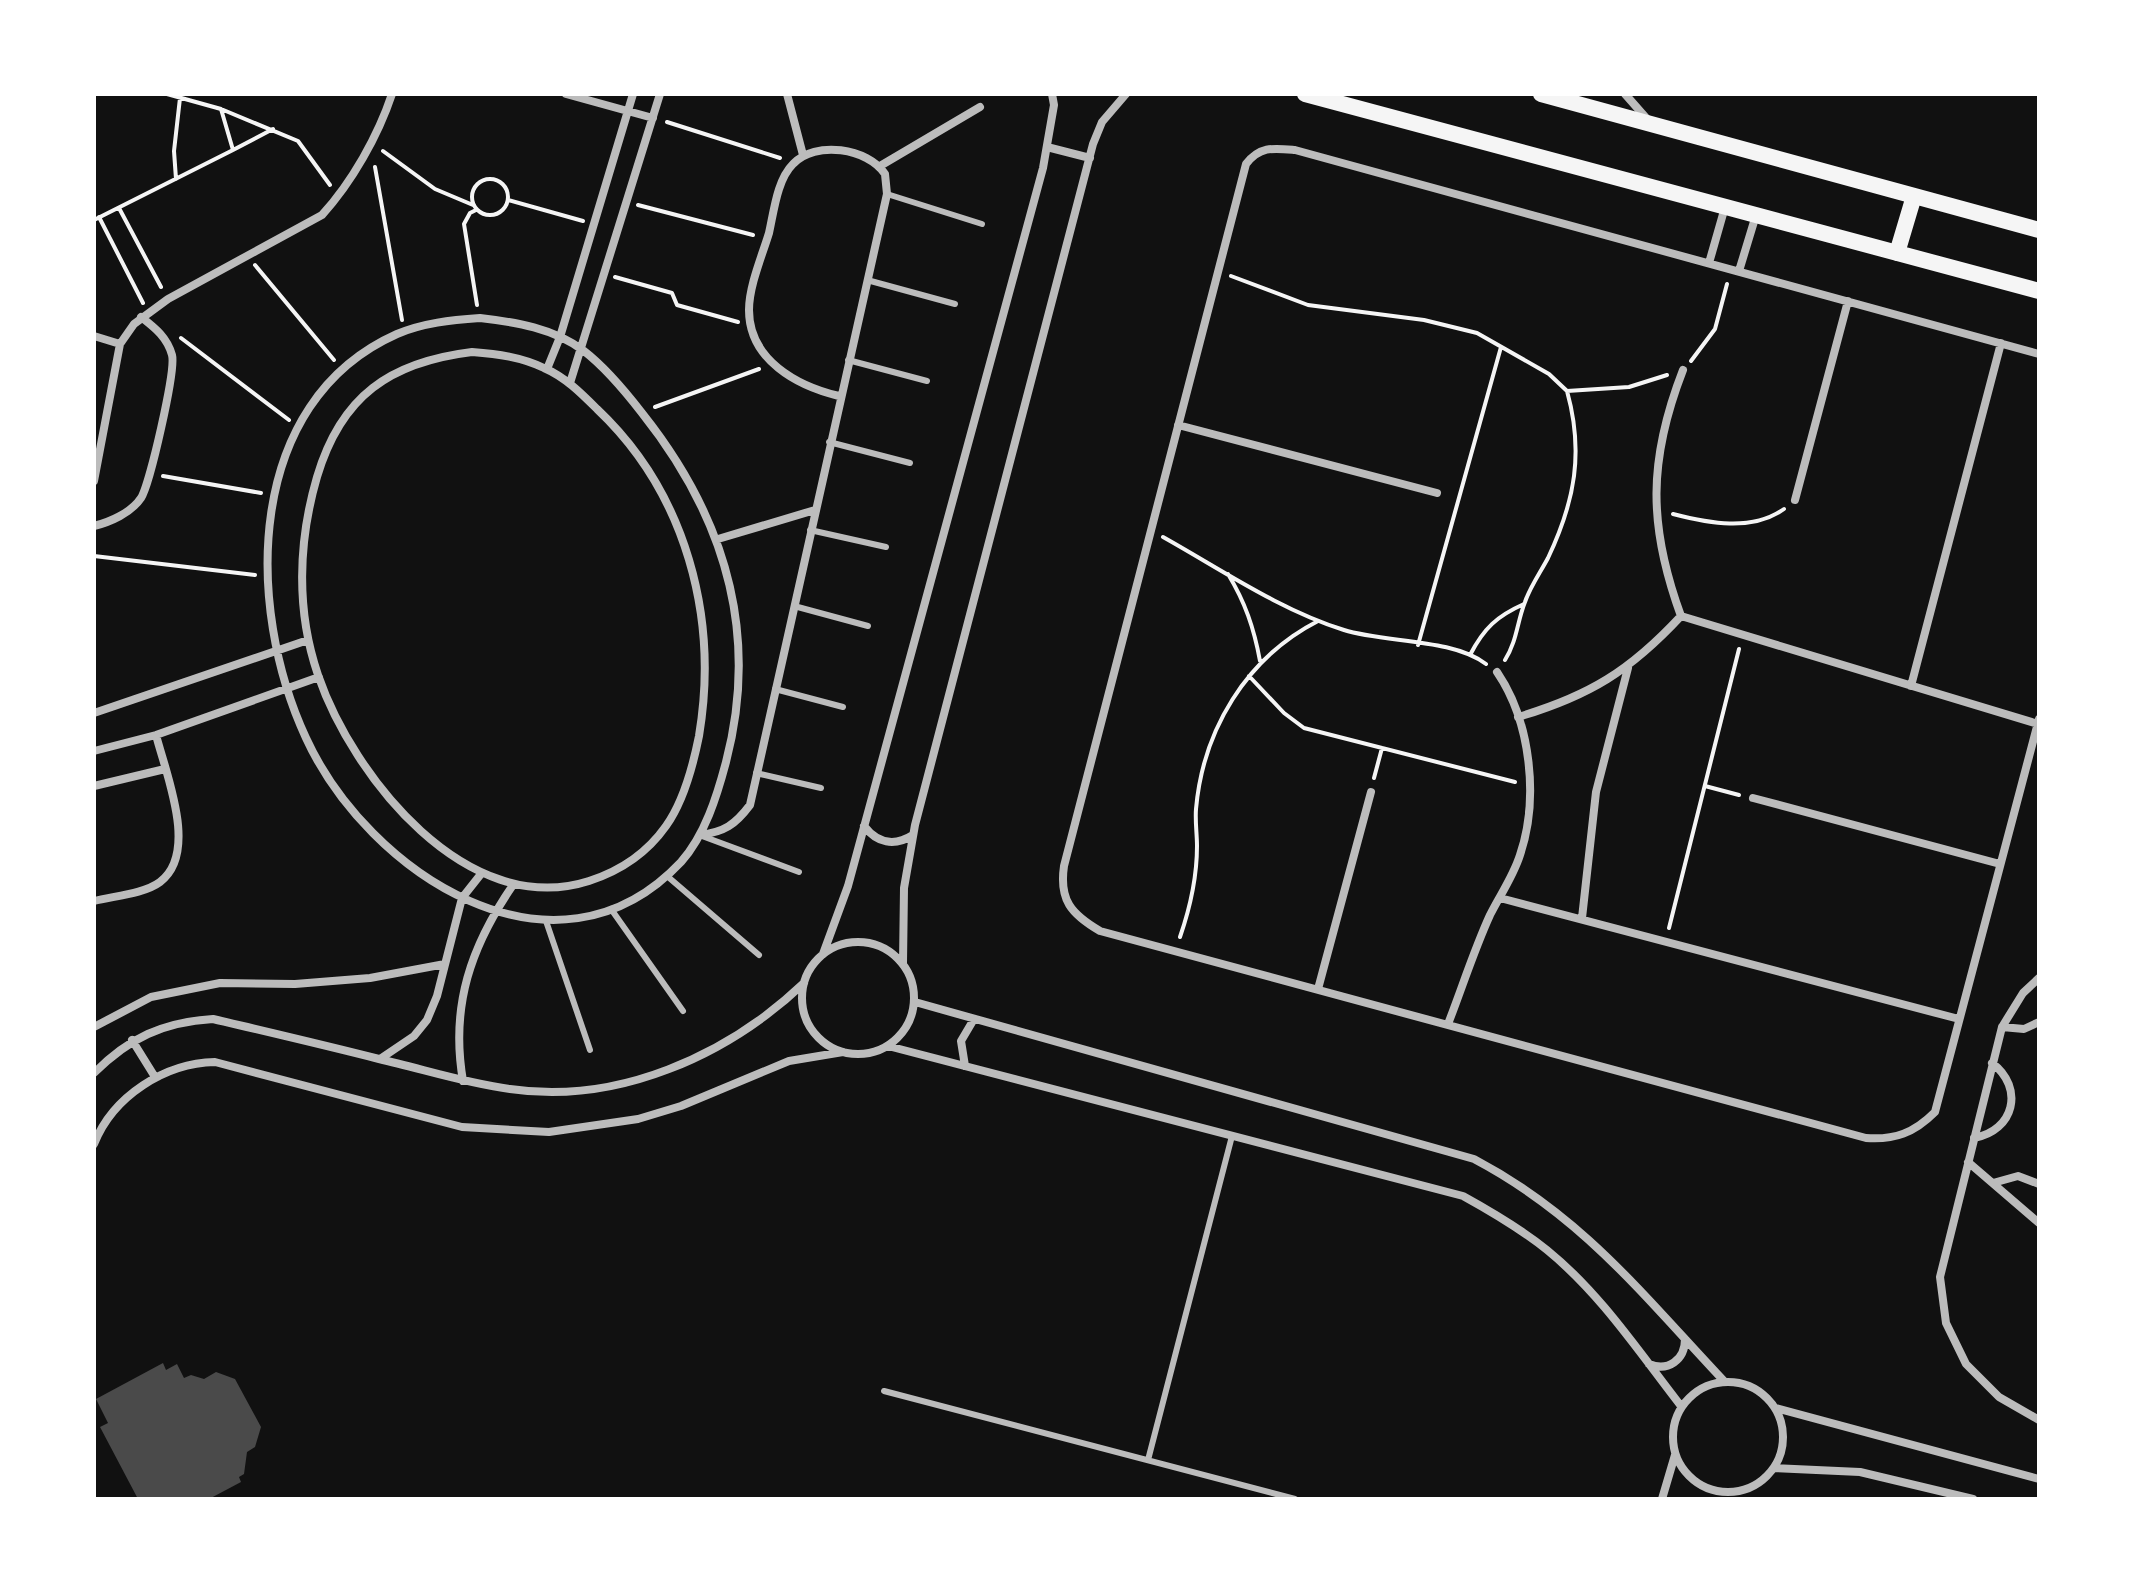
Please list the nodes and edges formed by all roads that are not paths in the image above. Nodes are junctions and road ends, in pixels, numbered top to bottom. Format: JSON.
{"nodes":[{"id":1,"x":392,"y":94,"type":"edge"},
{"id":2,"x":566,"y":94,"type":"edge"},
{"id":3,"x":633,"y":94,"type":"edge"},
{"id":4,"x":660,"y":94,"type":"edge"},
{"id":5,"x":787,"y":94,"type":"edge"},
{"id":6,"x":1052,"y":94,"type":"edge"},
{"id":7,"x":1126,"y":94,"type":"edge"},
{"id":8,"x":1305,"y":94,"type":"edge"},
{"id":9,"x":1541,"y":94,"type":"edge"},
{"id":10,"x":1625,"y":94,"type":"edge"},
{"id":11,"x":980,"y":107,"type":"dead end"},
{"id":12,"x":628,"y":111,"type":"junction"},
{"id":13,"x":653,"y":118,"type":"junction"},
{"id":14,"x":1654,"y":125,"type":"junction"},
{"id":15,"x":1047,"y":147,"type":"junction"},
{"id":16,"x":803,"y":155,"type":"junction"},
{"id":17,"x":1090,"y":158,"type":"junction"},
{"id":18,"x":880,"y":166,"type":"junction"},
{"id":19,"x":887,"y":194,"type":"junction"},
{"id":20,"x":1914,"y":196,"type":"junction"},
{"id":21,"x":1725,"y":207,"type":"junction"},
{"id":22,"x":1756,"y":215,"type":"junction"},
{"id":23,"x":982,"y":224,"type":"dead end"},
{"id":24,"x":2039,"y":230,"type":"edge"},
{"id":25,"x":1897,"y":253,"type":"junction"},
{"id":26,"x":1709,"y":263,"type":"junction"},
{"id":27,"x":1735,"y":270,"type":"junction"},
{"id":28,"x":867,"y":280,"type":"junction"},
{"id":29,"x":2039,"y":291,"type":"edge"},
{"id":30,"x":1848,"y":301,"type":"junction"},
{"id":31,"x":955,"y":304,"type":"dead end"},
{"id":32,"x":144,"y":315,"type":"junction"},
{"id":33,"x":94,"y":336,"type":"edge"},
{"id":34,"x":560,"y":337,"type":"junction"},
{"id":35,"x":2001,"y":343,"type":"junction"},
{"id":36,"x":120,"y":344,"type":"junction"},
{"id":37,"x":583,"y":351,"type":"junction"},
{"id":38,"x":2039,"y":354,"type":"edge"},
{"id":39,"x":848,"y":360,"type":"junction"},
{"id":40,"x":547,"y":369,"type":"junction"},
{"id":41,"x":1683,"y":370,"type":"road end"},
{"id":42,"x":927,"y":381,"type":"dead end"},
{"id":43,"x":570,"y":383,"type":"junction"},
{"id":44,"x":839,"y":396,"type":"junction"},
{"id":45,"x":1178,"y":425,"type":"junction"},
{"id":46,"x":829,"y":442,"type":"junction"},
{"id":47,"x":910,"y":463,"type":"dead end"},
{"id":48,"x":94,"y":481,"type":"edge"},
{"id":49,"x":1437,"y":493,"type":"dead end"},
{"id":50,"x":1795,"y":500,"type":"road end"},
{"id":51,"x":815,"y":510,"type":"junction"},
{"id":52,"x":94,"y":526,"type":"edge"},
{"id":53,"x":810,"y":530,"type":"junction"},
{"id":54,"x":718,"y":539,"type":"junction"},
{"id":55,"x":886,"y":547,"type":"dead end"},
{"id":56,"x":794,"y":606,"type":"junction"},
{"id":57,"x":1681,"y":616,"type":"junction"},
{"id":58,"x":868,"y":626,"type":"dead end"},
{"id":59,"x":308,"y":640,"type":"junction"},
{"id":60,"x":276,"y":652,"type":"junction"},
{"id":61,"x":1628,"y":668,"type":"junction"},
{"id":62,"x":1497,"y":672,"type":"road end"},
{"id":63,"x":319,"y":677,"type":"junction"},
{"id":64,"x":1911,"y":686,"type":"junction"},
{"id":65,"x":288,"y":688,"type":"junction"},
{"id":66,"x":775,"y":689,"type":"junction"},
{"id":67,"x":843,"y":707,"type":"dead end"},
{"id":68,"x":94,"y":713,"type":"edge"},
{"id":69,"x":1518,"y":717,"type":"junction"},
{"id":70,"x":2038,"y":721,"type":"edge"},
{"id":71,"x":156,"y":735,"type":"junction"},
{"id":72,"x":94,"y":751,"type":"edge"},
{"id":73,"x":165,"y":769,"type":"junction"},
{"id":74,"x":756,"y":773,"type":"junction"},
{"id":75,"x":94,"y":786,"type":"edge"},
{"id":76,"x":821,"y":788,"type":"dead end"},
{"id":77,"x":1371,"y":792,"type":"road end"},
{"id":78,"x":1753,"y":798,"type":"road end"},
{"id":79,"x":864,"y":826,"type":"junction"},
{"id":80,"x":700,"y":835,"type":"junction"},
{"id":81,"x":913,"y":835,"type":"junction"},
{"id":82,"x":2000,"y":864,"type":"junction"},
{"id":83,"x":799,"y":872,"type":"dead end"},
{"id":84,"x":481,"y":874,"type":"junction"},
{"id":85,"x":667,"y":876,"type":"junction"},
{"id":86,"x":513,"y":885,"type":"junction"},
{"id":87,"x":462,"y":898,"type":"junction"},
{"id":88,"x":1500,"y":898,"type":"junction"},
{"id":89,"x":94,"y":901,"type":"edge"},
{"id":90,"x":611,"y":909,"type":"junction"},
{"id":91,"x":494,"y":913,"type":"junction"},
{"id":92,"x":1582,"y":918,"type":"junction"},
{"id":93,"x":546,"y":921,"type":"junction"},
{"id":94,"x":823,"y":954,"type":"junction"},
{"id":95,"x":759,"y":955,"type":"dead end"},
{"id":96,"x":903,"y":963,"type":"junction"},
{"id":97,"x":445,"y":964,"type":"junction"},
{"id":98,"x":2039,"y":978,"type":"edge"},
{"id":99,"x":804,"y":983,"type":"junction"},
{"id":100,"x":1318,"y":989,"type":"junction"},
{"id":101,"x":915,"y":1002,"type":"junction"},
{"id":102,"x":683,"y":1011,"type":"dead end"},
{"id":103,"x":974,"y":1019,"type":"junction"},
{"id":104,"x":1959,"y":1019,"type":"junction"},
{"id":105,"x":2039,"y":1022,"type":"edge"},
{"id":106,"x":1448,"y":1024,"type":"junction"},
{"id":107,"x":94,"y":1027,"type":"edge"},
{"id":108,"x":2002,"y":1027,"type":"junction"},
{"id":109,"x":132,"y":1040,"type":"junction"},
{"id":110,"x":888,"y":1046,"type":"junction"},
{"id":111,"x":590,"y":1050,"type":"dead end"},
{"id":112,"x":843,"y":1052,"type":"junction"},
{"id":113,"x":380,"y":1059,"type":"junction"},
{"id":114,"x":1992,"y":1063,"type":"junction"},
{"id":115,"x":965,"y":1066,"type":"junction"},
{"id":116,"x":94,"y":1073,"type":"edge"},
{"id":117,"x":155,"y":1077,"type":"junction"},
{"id":118,"x":463,"y":1081,"type":"junction"},
{"id":119,"x":1232,"y":1136,"type":"junction"},
{"id":120,"x":1974,"y":1138,"type":"junction"},
{"id":121,"x":94,"y":1144,"type":"edge"},
{"id":122,"x":1968,"y":1162,"type":"junction"},
{"id":123,"x":1993,"y":1183,"type":"junction"},
{"id":124,"x":2039,"y":1184,"type":"edge"},
{"id":125,"x":2039,"y":1223,"type":"edge"},
{"id":126,"x":1685,"y":1339,"type":"junction"},
{"id":127,"x":1648,"y":1363,"type":"junction"},
{"id":128,"x":1724,"y":1381,"type":"junction"},
{"id":129,"x":884,"y":1391,"type":"dead end"},
{"id":130,"x":1681,"y":1406,"type":"junction"},
{"id":131,"x":1776,"y":1408,"type":"junction"},
{"id":132,"x":2039,"y":1420,"type":"edge"},
{"id":133,"x":1675,"y":1455,"type":"junction"},
{"id":134,"x":1148,"y":1460,"type":"junction"},
{"id":135,"x":1775,"y":1468,"type":"junction"},
{"id":136,"x":2039,"y":1479,"type":"edge"},
{"id":137,"x":1725,"y":1496,"type":"edge"},
{"id":138,"x":1295,"y":1499,"type":"edge"},
{"id":139,"x":1662,"y":1499,"type":"edge"},
{"id":140,"x":1973,"y":1499,"type":"edge"}],
"edges":[{"from":1,"to":32,"type":"street"},
{"from":2,"to":12,"type":"street"},
{"from":3,"to":12,"type":"street"},
{"from":4,"to":13,"type":"street"},
{"from":5,"to":16,"type":"street"},
{"from":6,"to":15,"type":"street"},
{"from":7,"to":17,"type":"street"},
{"from":8,"to":21,"type":"main road"},
{"from":9,"to":14,"type":"main road"},
{"from":10,"to":14,"type":"street"},
{"from":11,"to":18,"type":"street"},
{"from":12,"to":13,"type":"street"},
{"from":12,"to":34,"type":"street"},
{"from":13,"to":37,"type":"street"},
{"from":14,"to":20,"type":"main road"},
{"from":15,"to":17,"type":"street"},
{"from":15,"to":79,"type":"street"},
{"from":16,"to":18,"type":"street"},
{"from":16,"to":44,"type":"street"},
{"from":17,"to":81,"type":"street"},
{"from":18,"to":19,"type":"street"},
{"from":19,"to":23,"type":"lane"},
{"from":19,"to":28,"type":"street"},
{"from":20,"to":24,"type":"main road"},
{"from":20,"to":25,"type":"main road"},
{"from":21,"to":22,"type":"main road"},
{"from":21,"to":26,"type":"street"},
{"from":22,"to":25,"type":"main road"},
{"from":22,"to":27,"type":"street"},
{"from":25,"to":29,"type":"main road"},
{"from":26,"to":27,"type":"street"},
{"from":26,"to":45,"type":"street"},
{"from":27,"to":30,"type":"street"},
{"from":28,"to":31,"type":"lane"},
{"from":28,"to":39,"type":"street"},
{"from":30,"to":35,"type":"street"},
{"from":30,"to":50,"type":"street"},
{"from":32,"to":36,"type":"street"},
{"from":32,"to":52,"type":"street"},
{"from":33,"to":36,"type":"street"},
{"from":34,"to":37,"type":"street"},
{"from":34,"to":40,"type":"street"},
{"from":34,"to":60,"type":"street"},
{"from":35,"to":38,"type":"street"},
{"from":35,"to":64,"type":"street"},
{"from":36,"to":48,"type":"street"},
{"from":37,"to":43,"type":"street"},
{"from":37,"to":54,"type":"street"},
{"from":39,"to":42,"type":"lane"},
{"from":39,"to":44,"type":"street"},
{"from":40,"to":43,"type":"street"},
{"from":40,"to":59,"type":"street"},
{"from":41,"to":57,"type":"street"},
{"from":43,"to":86,"type":"street"},
{"from":44,"to":46,"type":"street"},
{"from":45,"to":49,"type":"street"},
{"from":45,"to":100,"type":"street"},
{"from":46,"to":47,"type":"lane"},
{"from":46,"to":51,"type":"street"},
{"from":51,"to":53,"type":"street"},
{"from":51,"to":54,"type":"street"},
{"from":53,"to":55,"type":"lane"},
{"from":53,"to":56,"type":"street"},
{"from":54,"to":80,"type":"street"},
{"from":56,"to":58,"type":"lane"},
{"from":56,"to":66,"type":"street"},
{"from":57,"to":61,"type":"street"},
{"from":57,"to":64,"type":"street"},
{"from":59,"to":60,"type":"street"},
{"from":59,"to":63,"type":"street"},
{"from":60,"to":65,"type":"street"},
{"from":60,"to":68,"type":"street"},
{"from":61,"to":69,"type":"street"},
{"from":61,"to":92,"type":"street"},
{"from":62,"to":69,"type":"street"},
{"from":63,"to":65,"type":"street"},
{"from":63,"to":84,"type":"street"},
{"from":64,"to":70,"type":"street"},
{"from":65,"to":71,"type":"street"},
{"from":65,"to":87,"type":"street"},
{"from":66,"to":67,"type":"lane"},
{"from":66,"to":74,"type":"street"},
{"from":69,"to":88,"type":"street"},
{"from":70,"to":82,"type":"street"},
{"from":71,"to":72,"type":"street"},
{"from":71,"to":73,"type":"street"},
{"from":73,"to":75,"type":"street"},
{"from":73,"to":89,"type":"street"},
{"from":74,"to":76,"type":"lane"},
{"from":74,"to":80,"type":"street"},
{"from":77,"to":100,"type":"street"},
{"from":78,"to":82,"type":"street"},
{"from":79,"to":81,"type":"street"},
{"from":79,"to":94,"type":"street"},
{"from":80,"to":83,"type":"lane"},
{"from":80,"to":85,"type":"street"},
{"from":81,"to":96,"type":"street"},
{"from":82,"to":104,"type":"street"},
{"from":84,"to":86,"type":"street"},
{"from":84,"to":87,"type":"street"},
{"from":85,"to":90,"type":"street"},
{"from":85,"to":95,"type":"lane"},
{"from":86,"to":91,"type":"street"},
{"from":87,"to":91,"type":"street"},
{"from":87,"to":97,"type":"street"},
{"from":88,"to":92,"type":"street"},
{"from":88,"to":106,"type":"street"},
{"from":90,"to":93,"type":"street"},
{"from":90,"to":102,"type":"lane"},
{"from":91,"to":93,"type":"street"},
{"from":91,"to":118,"type":"street"},
{"from":92,"to":104,"type":"street"},
{"from":93,"to":111,"type":"lane"},
{"from":94,"to":96,"type":"street"},
{"from":94,"to":99,"type":"street"},
{"from":96,"to":101,"type":"street"},
{"from":97,"to":107,"type":"street"},
{"from":97,"to":113,"type":"street"},
{"from":98,"to":108,"type":"street"},
{"from":99,"to":112,"type":"street"},
{"from":99,"to":118,"type":"street"},
{"from":100,"to":106,"type":"street"},
{"from":101,"to":103,"type":"street"},
{"from":101,"to":110,"type":"street"},
{"from":103,"to":115,"type":"street"},
{"from":103,"to":126,"type":"street"},
{"from":104,"to":106,"type":"street"},
{"from":105,"to":108,"type":"street"},
{"from":108,"to":114,"type":"street"},
{"from":109,"to":113,"type":"street"},
{"from":109,"to":116,"type":"street"},
{"from":109,"to":117,"type":"street"},
{"from":110,"to":112,"type":"street"},
{"from":110,"to":115,"type":"street"},
{"from":112,"to":117,"type":"street"},
{"from":113,"to":118,"type":"street"},
{"from":114,"to":120,"type":"street"},
{"from":114,"to":120,"type":"street"},
{"from":115,"to":119,"type":"street"},
{"from":117,"to":121,"type":"street"},
{"from":119,"to":127,"type":"street"},
{"from":119,"to":134,"type":"lane"},
{"from":120,"to":122,"type":"street"},
{"from":122,"to":123,"type":"street"},
{"from":122,"to":132,"type":"street"},
{"from":123,"to":124,"type":"street"},
{"from":123,"to":125,"type":"street"},
{"from":126,"to":127,"type":"street"},
{"from":126,"to":128,"type":"street"},
{"from":127,"to":130,"type":"street"},
{"from":128,"to":130,"type":"street"},
{"from":128,"to":131,"type":"street"},
{"from":129,"to":134,"type":"lane"},
{"from":130,"to":133,"type":"street"},
{"from":131,"to":135,"type":"street"},
{"from":131,"to":136,"type":"street"},
{"from":133,"to":137,"type":"street"},
{"from":133,"to":139,"type":"street"},
{"from":134,"to":138,"type":"lane"},
{"from":135,"to":137,"type":"street"},
{"from":135,"to":140,"type":"street"}]}
